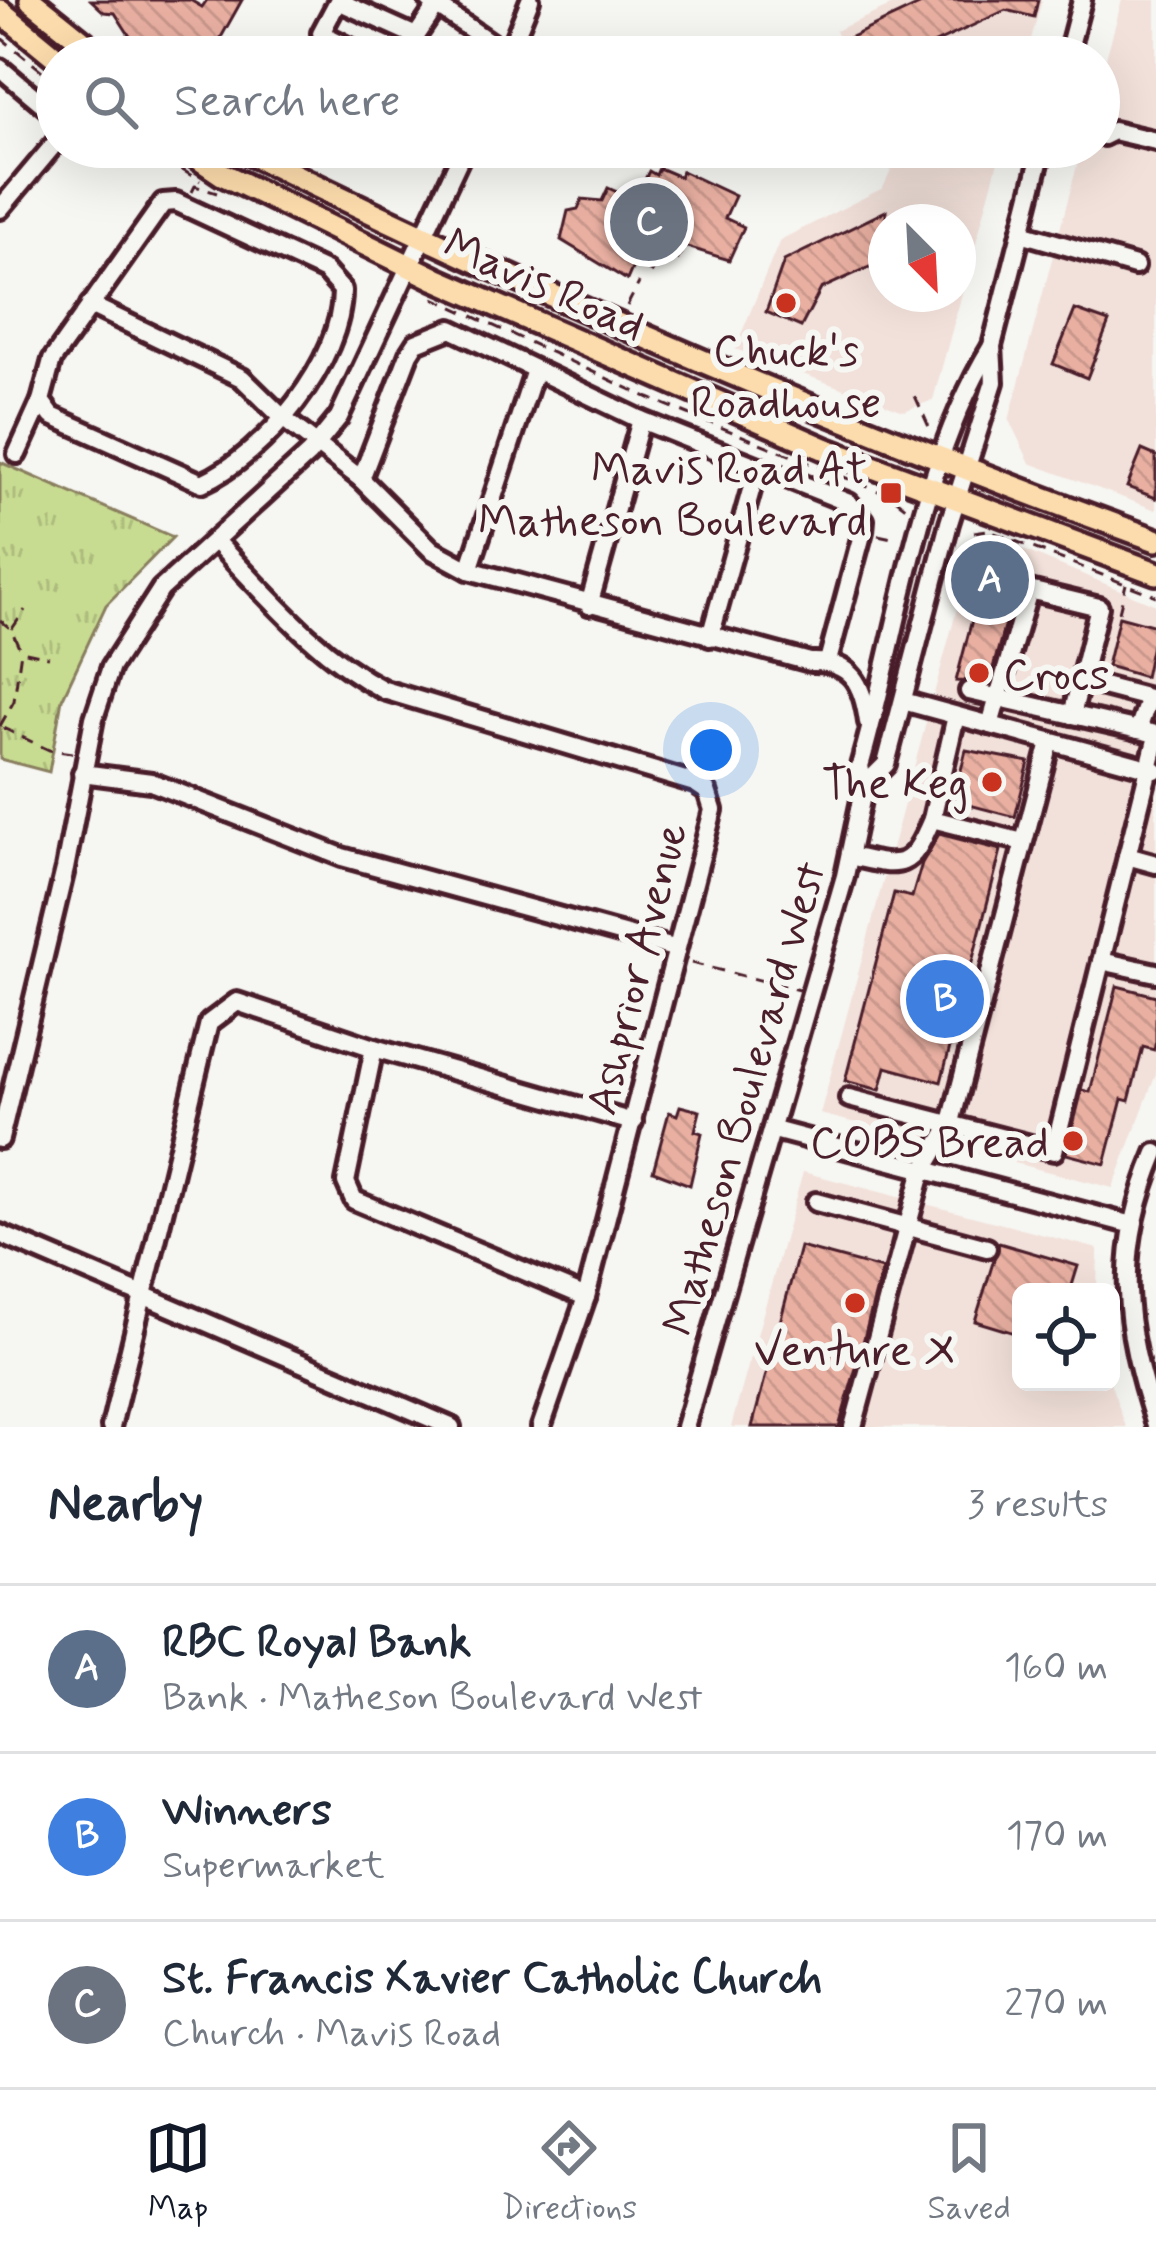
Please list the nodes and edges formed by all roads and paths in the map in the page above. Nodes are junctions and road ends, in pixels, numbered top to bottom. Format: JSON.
{"nodes":[{"id":1,"x":32,"y":0,"type":"edge"},
{"id":2,"x":530,"y":0,"type":"edge"},
{"id":3,"x":1082,"y":0,"type":"edge"},
{"id":4,"x":433,"y":3,"type":"edge"},
{"id":5,"x":0,"y":11,"type":"edge"},
{"id":6,"x":76,"y":36,"type":"edge"},
{"id":7,"x":326,"y":36,"type":"edge"},
{"id":8,"x":416,"y":36,"type":"joint"},
{"id":9,"x":479,"y":36,"type":"edge"},
{"id":10,"x":515,"y":36,"type":"edge"},
{"id":11,"x":1073,"y":36,"type":"edge"},
{"id":12,"x":1,"y":39,"type":"edge"},
{"id":13,"x":36,"y":41,"type":"edge"},
{"id":14,"x":36,"y":66,"type":"edge"},
{"id":15,"x":0,"y":68,"type":"edge"},
{"id":16,"x":36,"y":98,"type":"edge"},
{"id":17,"x":1120,"y":133,"type":"edge"},
{"id":18,"x":1156,"y":141,"type":"edge"},
{"id":19,"x":36,"y":166,"type":"edge"},
{"id":20,"x":213,"y":168,"type":"edge"},
{"id":21,"x":279,"y":168,"type":"edge"},
{"id":22,"x":456,"y":168,"type":"edge"},
{"id":23,"x":1038,"y":168,"type":"edge"},
{"id":24,"x":218,"y":190,"type":"dead end"},
{"id":25,"x":187,"y":205,"type":"junction"},
{"id":26,"x":0,"y":209,"type":"edge"},
{"id":27,"x":1021,"y":233,"type":"junction"},
{"id":28,"x":424,"y":240,"type":"junction"},
{"id":29,"x":1136,"y":266,"type":"dead end"},
{"id":30,"x":412,"y":268,"type":"junction"},
{"id":31,"x":639,"y":283,"type":"dead end"},
{"id":32,"x":428,"y":295,"type":"dead end"},
{"id":33,"x":90,"y":305,"type":"junction"},
{"id":34,"x":627,"y":307,"type":"dead end"},
{"id":35,"x":992,"y":346,"type":"junction"},
{"id":36,"x":535,"y":370,"type":"junction"},
{"id":37,"x":915,"y":396,"type":"dead end"},
{"id":38,"x":41,"y":401,"type":"junction"},
{"id":39,"x":284,"y":419,"type":"junction"},
{"id":40,"x":641,"y":420,"type":"junction"},
{"id":41,"x":930,"y":429,"type":"dead end"},
{"id":42,"x":316,"y":445,"type":"junction"},
{"id":43,"x":17,"y":454,"type":"dead end"},
{"id":44,"x":944,"y":459,"type":"junction"},
{"id":45,"x":757,"y":469,"type":"junction"},
{"id":46,"x":968,"y":470,"type":"junction"},
{"id":47,"x":361,"y":479,"type":"junction"},
{"id":48,"x":934,"y":490,"type":"junction"},
{"id":49,"x":958,"y":498,"type":"junction"},
{"id":50,"x":908,"y":509,"type":"dead end"},
{"id":51,"x":974,"y":532,"type":"dead end"},
{"id":52,"x":873,"y":533,"type":"dead end"},
{"id":53,"x":905,"y":541,"type":"dead end"},
{"id":54,"x":1156,"y":541,"type":"edge"},
{"id":55,"x":216,"y":542,"type":"junction"},
{"id":56,"x":469,"y":570,"type":"junction"},
{"id":57,"x":1156,"y":573,"type":"edge"},
{"id":58,"x":1126,"y":584,"type":"junction"},
{"id":59,"x":1156,"y":596,"type":"edge"},
{"id":60,"x":590,"y":605,"type":"junction"},
{"id":61,"x":25,"y":610,"type":"dead end"},
{"id":62,"x":1119,"y":612,"type":"dead end"},
{"id":63,"x":0,"y":620,"type":"edge"},
{"id":64,"x":11,"y":629,"type":"junction"},
{"id":65,"x":710,"y":637,"type":"junction"},
{"id":66,"x":891,"y":641,"type":"junction"},
{"id":67,"x":21,"y":650,"type":"junction"},
{"id":68,"x":49,"y":656,"type":"dead end"},
{"id":69,"x":828,"y":661,"type":"junction"},
{"id":70,"x":850,"y":671,"type":"junction"},
{"id":71,"x":1080,"y":680,"type":"junction"},
{"id":72,"x":969,"y":691,"type":"dead end"},
{"id":73,"x":997,"y":699,"type":"junction"},
{"id":74,"x":903,"y":701,"type":"junction"},
{"id":75,"x":1072,"y":715,"type":"junction"},
{"id":76,"x":956,"y":716,"type":"junction"},
{"id":77,"x":990,"y":725,"type":"junction"},
{"id":78,"x":0,"y":726,"type":"edge"},
{"id":79,"x":869,"y":734,"type":"junction"},
{"id":80,"x":1150,"y":735,"type":"edge"},
{"id":81,"x":1050,"y":742,"type":"junction"},
{"id":82,"x":84,"y":764,"type":"junction"},
{"id":83,"x":1152,"y":769,"type":"edge"},
{"id":84,"x":864,"y":786,"type":"junction"},
{"id":85,"x":932,"y":820,"type":"junction"},
{"id":86,"x":1024,"y":842,"type":"junction"},
{"id":87,"x":850,"y":856,"type":"junction"},
{"id":88,"x":1127,"y":856,"type":"junction"},
{"id":89,"x":1156,"y":864,"type":"edge"},
{"id":90,"x":673,"y":953,"type":"junction"},
{"id":91,"x":1101,"y":961,"type":"junction"},
{"id":92,"x":1156,"y":973,"type":"edge"},
{"id":93,"x":812,"y":993,"type":"junction"},
{"id":94,"x":0,"y":1040,"type":"edge"},
{"id":95,"x":22,"y":1048,"type":"junction"},
{"id":96,"x":374,"y":1048,"type":"junction"},
{"id":97,"x":849,"y":1098,"type":"dead end"},
{"id":98,"x":634,"y":1122,"type":"junction"},
{"id":99,"x":950,"y":1126,"type":"junction"},
{"id":100,"x":774,"y":1130,"type":"junction"},
{"id":101,"x":0,"y":1139,"type":"edge"},
{"id":102,"x":1156,"y":1153,"type":"edge"},
{"id":103,"x":922,"y":1173,"type":"junction"},
{"id":104,"x":816,"y":1202,"type":"dead end"},
{"id":105,"x":908,"y":1224,"type":"junction"},
{"id":106,"x":1129,"y":1224,"type":"junction"},
{"id":107,"x":0,"y":1234,"type":"edge"},
{"id":108,"x":988,"y":1249,"type":"dead end"},
{"id":109,"x":586,"y":1297,"type":"junction"},
{"id":110,"x":141,"y":1298,"type":"junction"},
{"id":111,"x":1156,"y":1425,"type":"edge"},
{"id":112,"x":111,"y":1427,"type":"edge"},
{"id":113,"x":451,"y":1427,"type":"edge"},
{"id":114,"x":541,"y":1427,"type":"edge"},
{"id":115,"x":686,"y":1427,"type":"edge"},
{"id":116,"x":853,"y":1427,"type":"edge"}],
"edges":[{"from":1,"to":6,"type":"main road"},
{"from":2,"to":10,"type":"street"},
{"from":3,"to":11,"type":"street"},
{"from":4,"to":8,"type":"street"},
{"from":4,"to":9,"type":"street"},
{"from":5,"to":13,"type":"main road"},
{"from":7,"to":8,"type":"street"},
{"from":12,"to":14,"type":"path"},
{"from":15,"to":16,"type":"street"},
{"from":17,"to":18,"type":"street"},
{"from":19,"to":26,"type":"street"},
{"from":20,"to":30,"type":"main road","name":"Mavis Road"},
{"from":21,"to":28,"type":"main road","name":"Mavis Road"},
{"from":22,"to":28,"type":"street"},
{"from":23,"to":27,"type":"street","name":"Matheson Boulevard West"},
{"from":24,"to":25,"type":"path"},
{"from":25,"to":33,"type":"street"},
{"from":25,"to":39,"type":"street"},
{"from":27,"to":29,"type":"street"},
{"from":27,"to":35,"type":"street","name":"Matheson Boulevard West"},
{"from":28,"to":30,"type":"street"},
{"from":28,"to":44,"type":"main road","name":"Mavis Road"},
{"from":30,"to":42,"type":"street"},
{"from":30,"to":48,"type":"main road","name":"Mavis Road"},
{"from":31,"to":34,"type":"path"},
{"from":32,"to":50,"type":"path"},
{"from":33,"to":38,"type":"street"},
{"from":33,"to":39,"type":"street"},
{"from":35,"to":44,"type":"street","name":"Matheson Boulevard West"},
{"from":35,"to":46,"type":"street","name":"Matheson Boulevard West"},
{"from":36,"to":40,"type":"street"},
{"from":36,"to":47,"type":"street"},
{"from":36,"to":56,"type":"street"},
{"from":37,"to":41,"type":"path"},
{"from":38,"to":39,"type":"street"},
{"from":38,"to":43,"type":"street"},
{"from":39,"to":42,"type":"street"},
{"from":40,"to":45,"type":"street"},
{"from":40,"to":60,"type":"street"},
{"from":42,"to":47,"type":"street"},
{"from":42,"to":55,"type":"street"},
{"from":44,"to":46,"type":"main road","name":"Mavis Road"},
{"from":44,"to":48,"type":"street","name":"Matheson Boulevard West"},
{"from":45,"to":65,"type":"street"},
{"from":45,"to":69,"type":"street"},
{"from":46,"to":49,"type":"street","name":"Matheson Boulevard West"},
{"from":46,"to":54,"type":"main road","name":"Mavis Road"},
{"from":47,"to":56,"type":"street"},
{"from":48,"to":49,"type":"main road","name":"Mavis Road"},
{"from":48,"to":66,"type":"street","name":"Matheson Boulevard West"},
{"from":49,"to":57,"type":"main road","name":"Mavis Road"},
{"from":49,"to":74,"type":"street","name":"Matheson Boulevard West"},
{"from":51,"to":58,"type":"path"},
{"from":52,"to":53,"type":"path"},
{"from":55,"to":82,"type":"street"},
{"from":55,"to":90,"type":"street","name":"Ashprior Avenue"},
{"from":56,"to":60,"type":"street"},
{"from":58,"to":59,"type":"path"},
{"from":58,"to":62,"type":"path"},
{"from":60,"to":65,"type":"street"},
{"from":61,"to":64,"type":"path"},
{"from":63,"to":64,"type":"path"},
{"from":64,"to":67,"type":"path"},
{"from":65,"to":69,"type":"street"},
{"from":66,"to":70,"type":"street"},
{"from":66,"to":79,"type":"street","name":"Matheson Boulevard West"},
{"from":67,"to":68,"type":"path"},
{"from":67,"to":78,"type":"path"},
{"from":69,"to":70,"type":"street"},
{"from":70,"to":79,"type":"street"},
{"from":71,"to":73,"type":"street"},
{"from":71,"to":75,"type":"street"},
{"from":71,"to":80,"type":"street"},
{"from":72,"to":73,"type":"street"},
{"from":73,"to":75,"type":"street"},
{"from":73,"to":77,"type":"street"},
{"from":74,"to":76,"type":"street"},
{"from":74,"to":84,"type":"street","name":"Matheson Boulevard West"},
{"from":75,"to":80,"type":"street"},
{"from":76,"to":77,"type":"street"},
{"from":76,"to":85,"type":"street"},
{"from":77,"to":81,"type":"street"},
{"from":78,"to":82,"type":"path"},
{"from":79,"to":84,"type":"street","name":"Matheson Boulevard West"},
{"from":80,"to":83,"type":"street"},
{"from":81,"to":83,"type":"street"},
{"from":81,"to":86,"type":"street"},
{"from":82,"to":90,"type":"street"},
{"from":82,"to":95,"type":"street"},
{"from":83,"to":88,"type":"street"},
{"from":84,"to":87,"type":"street","name":"Matheson Boulevard West"},
{"from":85,"to":86,"type":"street"},
{"from":85,"to":87,"type":"street"},
{"from":86,"to":99,"type":"street"},
{"from":87,"to":93,"type":"street","name":"Matheson Boulevard West"},
{"from":88,"to":89,"type":"street"},
{"from":88,"to":91,"type":"street"},
{"from":90,"to":93,"type":"path"},
{"from":90,"to":98,"type":"street","name":"Ashprior Avenue"},
{"from":91,"to":92,"type":"street"},
{"from":91,"to":99,"type":"street"},
{"from":93,"to":100,"type":"street","name":"Matheson Boulevard West"},
{"from":94,"to":95,"type":"street"},
{"from":95,"to":101,"type":"street"},
{"from":96,"to":98,"type":"street"},
{"from":96,"to":109,"type":"street"},
{"from":96,"to":110,"type":"street"},
{"from":97,"to":99,"type":"street"},
{"from":98,"to":109,"type":"street","name":"Ashprior Avenue"},
{"from":99,"to":103,"type":"street"},
{"from":100,"to":103,"type":"street"},
{"from":100,"to":115,"type":"street","name":"Matheson Boulevard West"},
{"from":102,"to":106,"type":"street"},
{"from":103,"to":105,"type":"street"},
{"from":103,"to":106,"type":"street"},
{"from":104,"to":105,"type":"street"},
{"from":105,"to":108,"type":"street"},
{"from":105,"to":116,"type":"street"},
{"from":106,"to":111,"type":"street"},
{"from":107,"to":110,"type":"street"},
{"from":109,"to":114,"type":"street","name":"Ashprior Avenue"},
{"from":110,"to":112,"type":"street"},
{"from":110,"to":113,"type":"street"}]}
